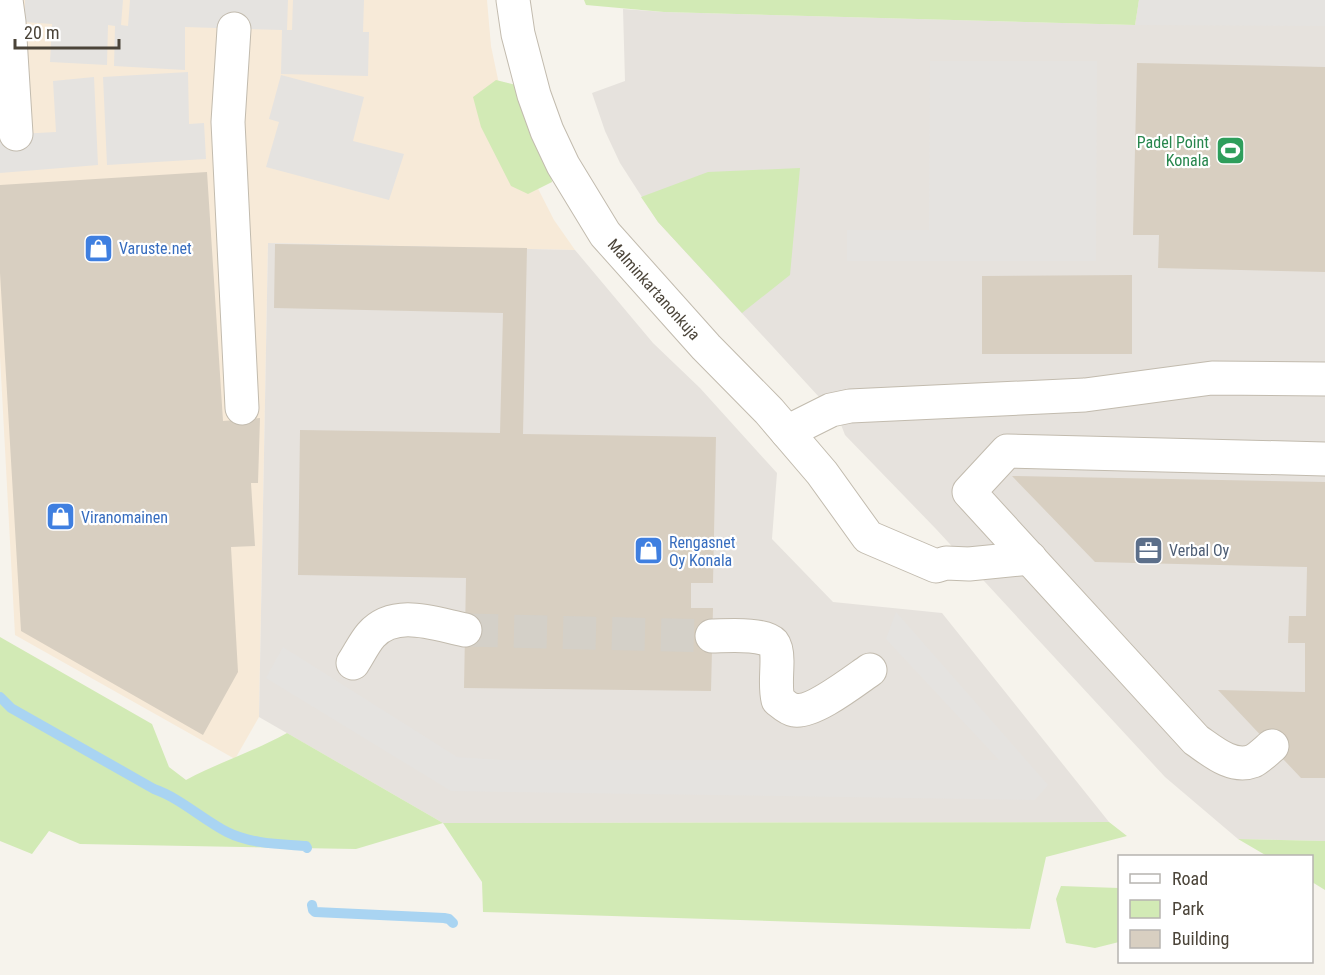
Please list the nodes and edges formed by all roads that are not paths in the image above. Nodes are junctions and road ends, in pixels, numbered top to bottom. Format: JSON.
{"nodes":[{"id":1,"x":6,"y":0,"type":"edge"},
{"id":2,"x":513,"y":0,"type":"edge"},
{"id":3,"x":234,"y":29,"type":"dead end"},
{"id":4,"x":16,"y":134,"type":"dead end"},
{"id":5,"x":1325,"y":379,"type":"edge"},
{"id":6,"x":242,"y":408,"type":"dead end"},
{"id":7,"x":787,"y":432,"type":"junction"},
{"id":8,"x":1325,"y":459,"type":"edge"},
{"id":9,"x":1030,"y":558,"type":"junction"},
{"id":10,"x":465,"y":630,"type":"tunnel mouth"},
{"id":11,"x":712,"y":636,"type":"tunnel mouth"},
{"id":12,"x":353,"y":663,"type":"dead end"},
{"id":13,"x":870,"y":670,"type":"dead end"},
{"id":14,"x":1272,"y":746,"type":"dead end"}],
"edges":[{"from":1,"to":4,"type":"street"},
{"from":2,"to":7,"type":"street","name":"Malminkartanonkuja"},
{"from":3,"to":6,"type":"street"},
{"from":5,"to":7,"type":"street"},
{"from":7,"to":9,"type":"street","name":"Malminkartanonkuja"},
{"from":8,"to":9,"type":"street"},
{"from":9,"to":14,"type":"street"},
{"from":10,"to":12,"type":"street"},
{"from":11,"to":13,"type":"street"}]}
